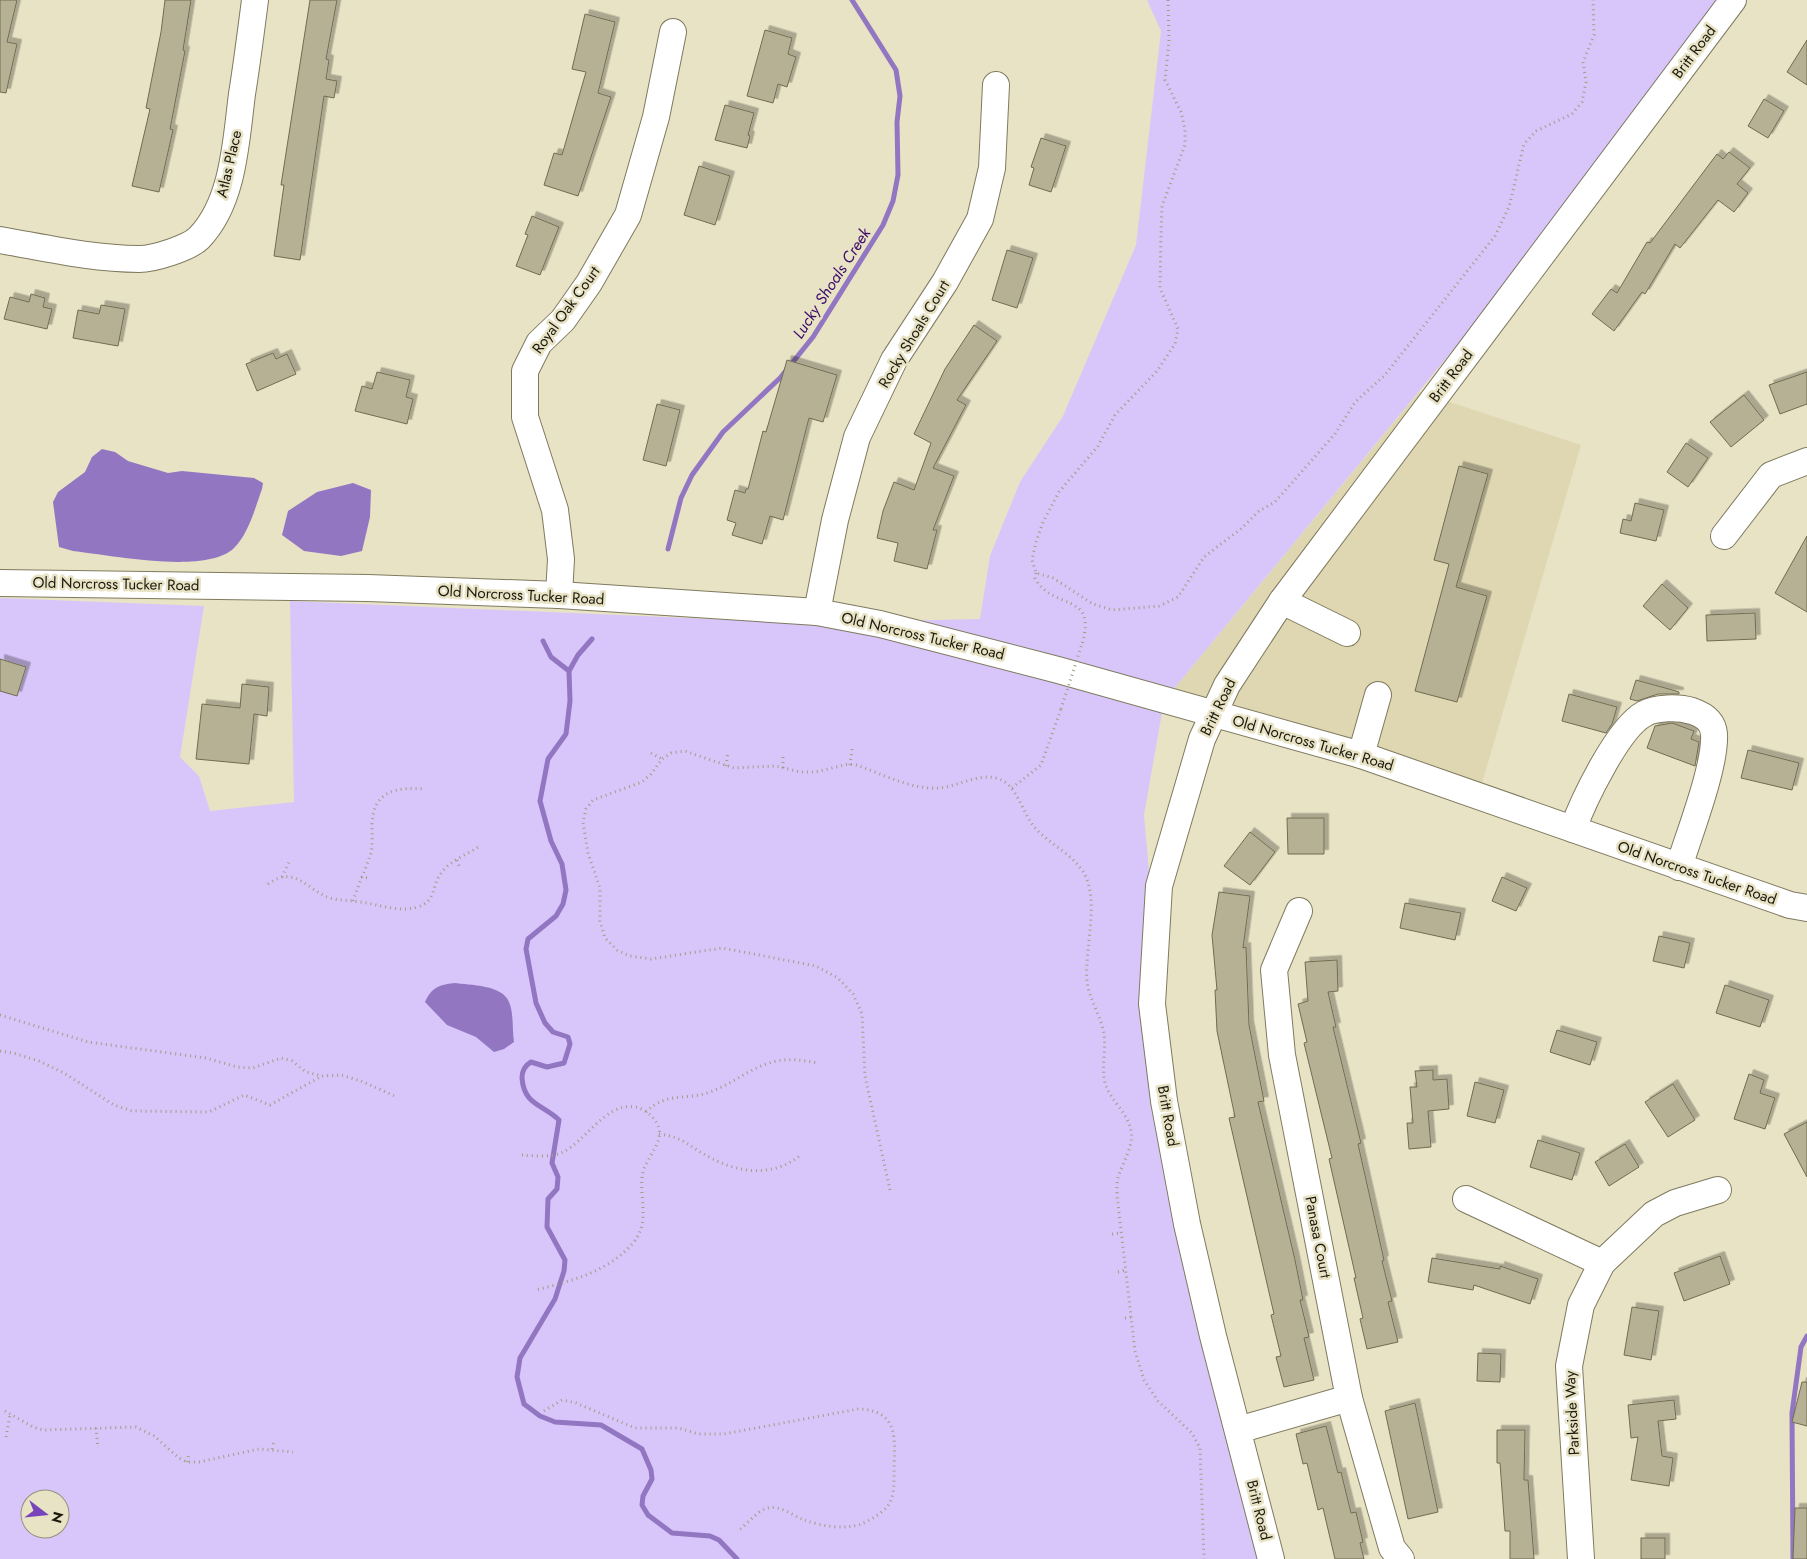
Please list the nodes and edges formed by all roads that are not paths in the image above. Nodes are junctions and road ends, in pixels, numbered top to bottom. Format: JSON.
{"nodes":[{"id":1,"x":255,"y":0,"type":"edge"},
{"id":2,"x":1733,"y":0,"type":"edge"},
{"id":3,"x":673,"y":32,"type":"dead end"},
{"id":4,"x":996,"y":85,"type":"dead end"},
{"id":5,"x":0,"y":240,"type":"edge"},
{"id":6,"x":1807,"y":460,"type":"edge"},
{"id":7,"x":1724,"y":536,"type":"dead end"},
{"id":8,"x":0,"y":582,"type":"edge"},
{"id":9,"x":559,"y":596,"type":"junction"},
{"id":10,"x":1282,"y":601,"type":"junction"},
{"id":11,"x":817,"y":612,"type":"junction"},
{"id":12,"x":1347,"y":633,"type":"dead end"},
{"id":13,"x":1378,"y":695,"type":"dead end"},
{"id":14,"x":1212,"y":713,"type":"junction"},
{"id":15,"x":1361,"y":755,"type":"junction"},
{"id":16,"x":1573,"y":829,"type":"junction"},
{"id":17,"x":1679,"y":866,"type":"junction"},
{"id":18,"x":1807,"y":908,"type":"edge"},
{"id":19,"x":1299,"y":912,"type":"dead end"},
{"id":20,"x":1718,"y":1190,"type":"dead end"},
{"id":21,"x":1466,"y":1200,"type":"dead end"},
{"id":22,"x":1602,"y":1263,"type":"junction"},
{"id":23,"x":1350,"y":1398,"type":"junction"},
{"id":24,"x":1238,"y":1430,"type":"junction"},
{"id":25,"x":1271,"y":1559,"type":"edge"},
{"id":26,"x":1400,"y":1559,"type":"edge"},
{"id":27,"x":1581,"y":1559,"type":"edge"}],
"edges":[{"from":1,"to":5,"type":"street","name":"Atlas Place"},
{"from":2,"to":10,"type":"street","name":"Britt Road"},
{"from":3,"to":9,"type":"street","name":"Royal Oak Court"},
{"from":4,"to":11,"type":"street","name":"Rocky Shoals Court"},
{"from":6,"to":7,"type":"street"},
{"from":8,"to":9,"type":"street","name":"Old Norcross Tucker Road"},
{"from":9,"to":11,"type":"street","name":"Old Norcross Tucker Road"},
{"from":10,"to":12,"type":"street"},
{"from":10,"to":14,"type":"street","name":"Britt Road"},
{"from":11,"to":14,"type":"street","name":"Old Norcross Tucker Road"},
{"from":13,"to":15,"type":"street"},
{"from":14,"to":15,"type":"street","name":"Old Norcross Tucker Road"},
{"from":14,"to":24,"type":"street","name":"Britt Road"},
{"from":15,"to":16,"type":"street","name":"Old Norcross Tucker Road"},
{"from":16,"to":17,"type":"street","name":"Old Norcross Tucker Road"},
{"from":16,"to":17,"type":"street"},
{"from":17,"to":18,"type":"street","name":"Old Norcross Tucker Road"},
{"from":19,"to":23,"type":"street","name":"Panasa Court"},
{"from":20,"to":22,"type":"street","name":"Parkside Way"},
{"from":21,"to":22,"type":"street"},
{"from":22,"to":27,"type":"street","name":"Parkside Way"},
{"from":23,"to":24,"type":"street"},
{"from":23,"to":26,"type":"street","name":"Panasa Court"},
{"from":24,"to":25,"type":"street","name":"Britt Road"}]}
